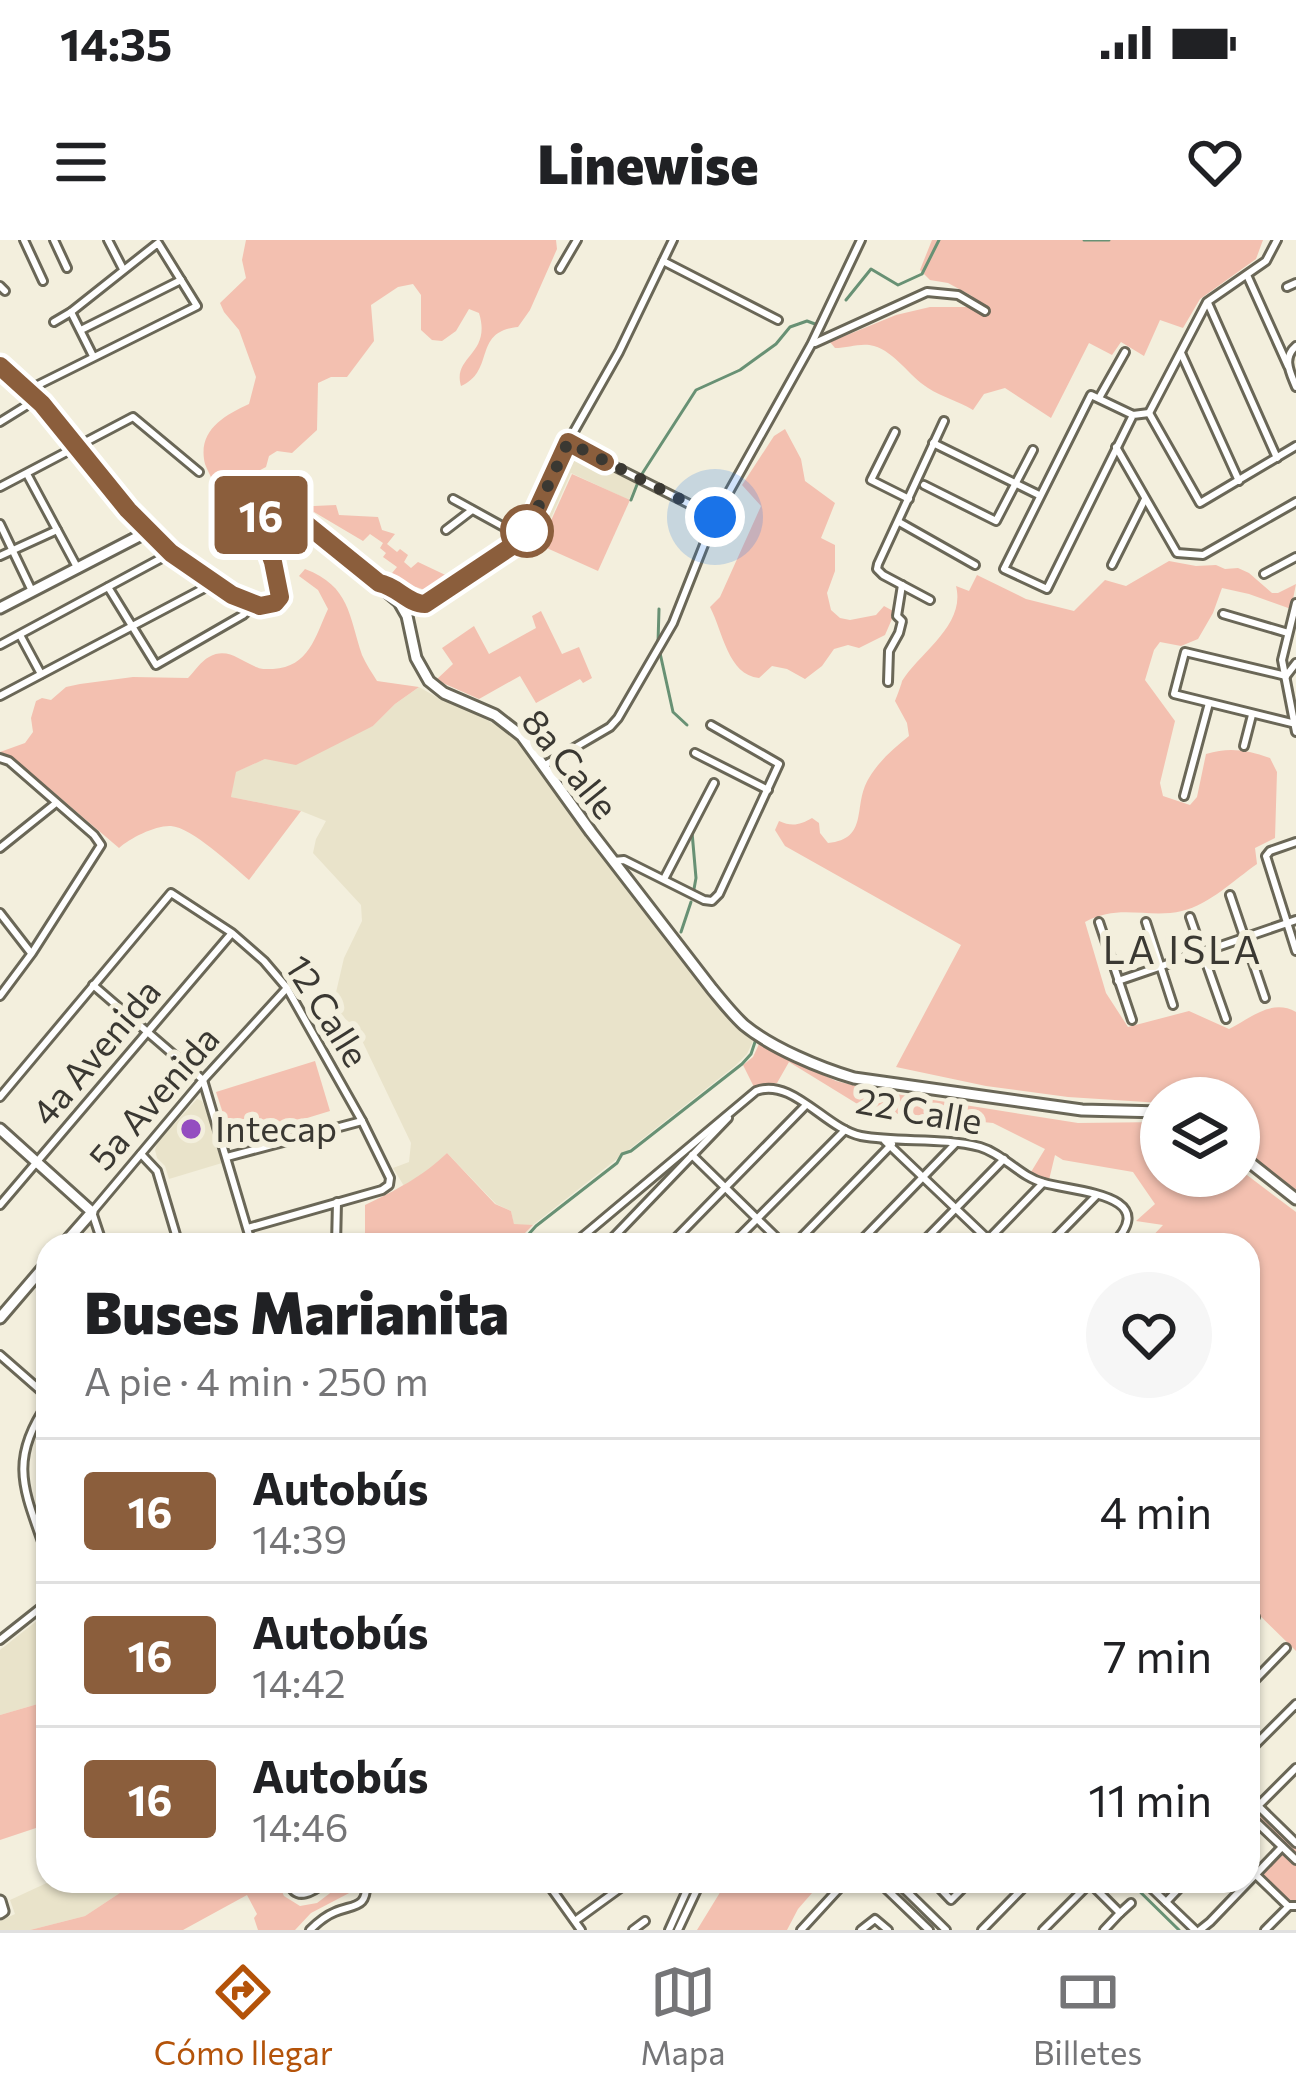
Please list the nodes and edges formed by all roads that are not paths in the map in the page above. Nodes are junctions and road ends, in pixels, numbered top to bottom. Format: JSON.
{"nodes":[{"id":1,"x":24,"y":240,"type":"edge"},
{"id":2,"x":54,"y":240,"type":"edge"},
{"id":3,"x":107,"y":240,"type":"edge"},
{"id":4,"x":577,"y":240,"type":"edge"},
{"id":5,"x":673,"y":240,"type":"edge"},
{"id":6,"x":861,"y":240,"type":"edge"},
{"id":7,"x":1277,"y":240,"type":"edge"},
{"id":8,"x":663,"y":261,"type":"junction"},
{"id":9,"x":67,"y":268,"type":"dead end"},
{"id":10,"x":560,"y":269,"type":"dead end"},
{"id":11,"x":124,"y":270,"type":"junction"},
{"id":12,"x":1247,"y":274,"type":"junction"},
{"id":13,"x":43,"y":280,"type":"dead end"},
{"id":14,"x":181,"y":280,"type":"junction"},
{"id":15,"x":1208,"y":302,"type":"junction"},
{"id":16,"x":985,"y":311,"type":"dead end"},
{"id":17,"x":71,"y":312,"type":"junction"},
{"id":18,"x":778,"y":320,"type":"dead end"},
{"id":19,"x":54,"y":322,"type":"dead end"},
{"id":20,"x":81,"y":330,"type":"junction"},
{"id":21,"x":812,"y":345,"type":"junction"},
{"id":22,"x":1296,"y":346,"type":"edge"},
{"id":23,"x":1180,"y":351,"type":"junction"},
{"id":24,"x":1125,"y":352,"type":"dead end"},
{"id":25,"x":93,"y":356,"type":"junction"},
{"id":26,"x":1288,"y":366,"type":"junction"},
{"id":27,"x":0,"y":367,"type":"edge"},
{"id":28,"x":1296,"y":387,"type":"edge"},
{"id":29,"x":28,"y":390,"type":"junction"},
{"id":30,"x":1095,"y":397,"type":"junction"},
{"id":31,"x":37,"y":399,"type":"junction"},
{"id":32,"x":1149,"y":413,"type":"junction"},
{"id":33,"x":1133,"y":416,"type":"junction"},
{"id":34,"x":944,"y":421,"type":"dead end"},
{"id":35,"x":0,"y":422,"type":"edge"},
{"id":36,"x":896,"y":433,"type":"dead end"},
{"id":37,"x":568,"y":442,"type":"junction"},
{"id":38,"x":933,"y":443,"type":"junction"},
{"id":39,"x":77,"y":445,"type":"junction"},
{"id":40,"x":1296,"y":446,"type":"edge"},
{"id":41,"x":1116,"y":447,"type":"junction"},
{"id":42,"x":1033,"y":450,"type":"dead end"},
{"id":43,"x":1277,"y":458,"type":"junction"},
{"id":44,"x":199,"y":472,"type":"dead end"},
{"id":45,"x":27,"y":474,"type":"junction"},
{"id":46,"x":1238,"y":481,"type":"junction"},
{"id":47,"x":1016,"y":484,"type":"junction"},
{"id":48,"x":923,"y":485,"type":"dead end"},
{"id":49,"x":0,"y":487,"type":"edge"},
{"id":50,"x":1039,"y":495,"type":"junction"},
{"id":51,"x":453,"y":499,"type":"dead end"},
{"id":52,"x":910,"y":499,"type":"junction"},
{"id":53,"x":1144,"y":500,"type":"junction"},
{"id":54,"x":1296,"y":502,"type":"edge"},
{"id":55,"x":472,"y":510,"type":"junction"},
{"id":56,"x":715,"y":517,"type":"junction"},
{"id":57,"x":898,"y":522,"type":"junction"},
{"id":58,"x":0,"y":524,"type":"edge"},
{"id":59,"x":57,"y":530,"type":"junction"},
{"id":60,"x":446,"y":530,"type":"dead end"},
{"id":61,"x":148,"y":532,"type":"junction"},
{"id":62,"x":524,"y":538,"type":"junction"},
{"id":63,"x":14,"y":550,"type":"junction"},
{"id":64,"x":171,"y":553,"type":"junction"},
{"id":65,"x":0,"y":556,"type":"edge"},
{"id":66,"x":1296,"y":557,"type":"edge"},
{"id":67,"x":975,"y":565,"type":"dead end"},
{"id":68,"x":1112,"y":565,"type":"dead end"},
{"id":69,"x":78,"y":569,"type":"junction"},
{"id":70,"x":1264,"y":574,"type":"dead end"},
{"id":71,"x":214,"y":583,"type":"junction"},
{"id":72,"x":379,"y":583,"type":"junction"},
{"id":73,"x":902,"y":585,"type":"junction"},
{"id":74,"x":108,"y":587,"type":"junction"},
{"id":75,"x":32,"y":592,"type":"junction"},
{"id":76,"x":930,"y":600,"type":"dead end"},
{"id":77,"x":1296,"y":603,"type":"edge"},
{"id":78,"x":255,"y":604,"type":"junction"},
{"id":79,"x":0,"y":608,"type":"edge"},
{"id":80,"x":1223,"y":614,"type":"dead end"},
{"id":81,"x":132,"y":626,"type":"junction"},
{"id":82,"x":1288,"y":633,"type":"junction"},
{"id":83,"x":20,"y":634,"type":"junction"},
{"id":84,"x":0,"y":645,"type":"edge"},
{"id":85,"x":1296,"y":663,"type":"edge"},
{"id":86,"x":41,"y":674,"type":"junction"},
{"id":87,"x":1286,"y":676,"type":"junction"},
{"id":88,"x":888,"y":682,"type":"dead end"},
{"id":89,"x":0,"y":696,"type":"edge"},
{"id":90,"x":1209,"y":704,"type":"junction"},
{"id":91,"x":1252,"y":715,"type":"junction"},
{"id":92,"x":711,"y":725,"type":"dead end"},
{"id":93,"x":1296,"y":727,"type":"edge"},
{"id":94,"x":1244,"y":746,"type":"dead end"},
{"id":95,"x":695,"y":753,"type":"dead end"},
{"id":96,"x":0,"y":758,"type":"edge"},
{"id":97,"x":545,"y":765,"type":"junction"},
{"id":98,"x":714,"y":783,"type":"dead end"},
{"id":99,"x":768,"y":790,"type":"junction"},
{"id":100,"x":1184,"y":796,"type":"dead end"},
{"id":101,"x":56,"y":803,"type":"junction"},
{"id":102,"x":1296,"y":842,"type":"edge"},
{"id":103,"x":0,"y":848,"type":"edge"},
{"id":104,"x":614,"y":861,"type":"junction"},
{"id":105,"x":664,"y":879,"type":"junction"},
{"id":106,"x":1230,"y":895,"type":"dead end"},
{"id":107,"x":0,"y":913,"type":"edge"},
{"id":108,"x":1190,"y":916,"type":"dead end"},
{"id":109,"x":1100,"y":922,"type":"dead end"},
{"id":110,"x":1146,"y":922,"type":"dead end"},
{"id":111,"x":1291,"y":922,"type":"edge"},
{"id":112,"x":232,"y":933,"type":"junction"},
{"id":113,"x":1245,"y":938,"type":"junction"},
{"id":114,"x":1296,"y":951,"type":"edge"},
{"id":115,"x":1202,"y":952,"type":"junction"},
{"id":116,"x":32,"y":953,"type":"junction"},
{"id":117,"x":1161,"y":967,"type":"junction"},
{"id":118,"x":1118,"y":981,"type":"junction"},
{"id":119,"x":93,"y":985,"type":"junction"},
{"id":120,"x":287,"y":988,"type":"junction"},
{"id":121,"x":0,"y":995,"type":"edge"},
{"id":122,"x":1265,"y":998,"type":"dead end"},
{"id":123,"x":1173,"y":1005,"type":"dead end"},
{"id":124,"x":1226,"y":1019,"type":"dead end"},
{"id":125,"x":1132,"y":1020,"type":"dead end"},
{"id":126,"x":148,"y":1033,"type":"junction"},
{"id":127,"x":203,"y":1080,"type":"junction"},
{"id":128,"x":751,"y":1095,"type":"junction"},
{"id":129,"x":0,"y":1097,"type":"edge"},
{"id":130,"x":806,"y":1105,"type":"junction"},
{"id":131,"x":1140,"y":1112,"type":"edge"},
{"id":132,"x":362,"y":1121,"type":"junction"},
{"id":133,"x":0,"y":1129,"type":"edge"},
{"id":134,"x":844,"y":1130,"type":"junction"},
{"id":135,"x":882,"y":1138,"type":"junction"},
{"id":136,"x":898,"y":1138,"type":"junction"},
{"id":137,"x":956,"y":1143,"type":"junction"},
{"id":138,"x":890,"y":1146,"type":"junction"},
{"id":139,"x":685,"y":1149,"type":"junction"},
{"id":140,"x":141,"y":1154,"type":"junction"},
{"id":141,"x":692,"y":1156,"type":"junction"},
{"id":142,"x":227,"y":1157,"type":"junction"},
{"id":143,"x":1004,"y":1159,"type":"junction"},
{"id":144,"x":38,"y":1161,"type":"junction"},
{"id":145,"x":1260,"y":1171,"type":"edge"},
{"id":146,"x":922,"y":1177,"type":"junction"},
{"id":147,"x":1043,"y":1184,"type":"junction"},
{"id":148,"x":725,"y":1188,"type":"junction"},
{"id":149,"x":1098,"y":1195,"type":"junction"},
{"id":150,"x":1296,"y":1199,"type":"edge"},
{"id":151,"x":337,"y":1202,"type":"junction"},
{"id":152,"x":0,"y":1205,"type":"edge"},
{"id":153,"x":956,"y":1208,"type":"junction"},
{"id":154,"x":92,"y":1212,"type":"junction"},
{"id":155,"x":757,"y":1219,"type":"junction"},
{"id":156,"x":248,"y":1228,"type":"junction"},
{"id":157,"x":74,"y":1233,"type":"edge"},
{"id":158,"x":99,"y":1233,"type":"edge"},
{"id":159,"x":175,"y":1233,"type":"edge"},
{"id":160,"x":249,"y":1233,"type":"edge"},
{"id":161,"x":336,"y":1233,"type":"edge"},
{"id":162,"x":590,"y":1233,"type":"edge"},
{"id":163,"x":618,"y":1233,"type":"edge"},
{"id":164,"x":681,"y":1233,"type":"edge"},
{"id":165,"x":743,"y":1233,"type":"edge"},
{"id":166,"x":772,"y":1233,"type":"edge"},
{"id":167,"x":806,"y":1233,"type":"edge"},
{"id":168,"x":868,"y":1233,"type":"edge"},
{"id":169,"x":932,"y":1233,"type":"edge"},
{"id":170,"x":979,"y":1233,"type":"edge"},
{"id":171,"x":997,"y":1233,"type":"edge"},
{"id":172,"x":1060,"y":1233,"type":"edge"},
{"id":173,"x":1123,"y":1233,"type":"edge"},
{"id":174,"x":36,"y":1276,"type":"edge"},
{"id":175,"x":0,"y":1318,"type":"edge"},
{"id":176,"x":0,"y":1355,"type":"edge"},
{"id":177,"x":36,"y":1389,"type":"edge"},
{"id":178,"x":36,"y":1421,"type":"edge"},
{"id":179,"x":36,"y":1522,"type":"edge"},
{"id":180,"x":36,"y":1612,"type":"edge"},
{"id":181,"x":0,"y":1640,"type":"edge"},
{"id":182,"x":1286,"y":1648,"type":"dead end"},
{"id":183,"x":1260,"y":1675,"type":"edge"},
{"id":184,"x":1296,"y":1704,"type":"edge"},
{"id":185,"x":1260,"y":1740,"type":"edge"},
{"id":186,"x":1296,"y":1768,"type":"edge"},
{"id":187,"x":1260,"y":1804,"type":"edge"},
{"id":188,"x":1260,"y":1808,"type":"edge"},
{"id":189,"x":1260,"y":1826,"type":"edge"},
{"id":190,"x":1295,"y":1838,"type":"edge"},
{"id":191,"x":1282,"y":1847,"type":"junction"},
{"id":192,"x":1296,"y":1860,"type":"edge"},
{"id":193,"x":1260,"y":1871,"type":"edge"},
{"id":194,"x":1260,"y":1878,"type":"edge"},
{"id":195,"x":366,"y":1893,"type":"edge"},
{"id":196,"x":555,"y":1893,"type":"edge"},
{"id":197,"x":614,"y":1893,"type":"edge"},
{"id":198,"x":686,"y":1893,"type":"edge"},
{"id":199,"x":695,"y":1893,"type":"edge"},
{"id":200,"x":835,"y":1893,"type":"edge"},
{"id":201,"x":890,"y":1893,"type":"edge"},
{"id":202,"x":908,"y":1893,"type":"edge"},
{"id":203,"x":1018,"y":1893,"type":"edge"},
{"id":204,"x":1078,"y":1893,"type":"edge"},
{"id":205,"x":1100,"y":1893,"type":"edge"},
{"id":206,"x":1157,"y":1893,"type":"edge"},
{"id":207,"x":1175,"y":1893,"type":"edge"},
{"id":208,"x":1238,"y":1893,"type":"edge"},
{"id":209,"x":1166,"y":1902,"type":"junction"},
{"id":210,"x":1131,"y":1903,"type":"dead end"},
{"id":211,"x":1292,"y":1906,"type":"edge"},
{"id":212,"x":1119,"y":1912,"type":"junction"},
{"id":213,"x":575,"y":1921,"type":"junction"},
{"id":214,"x":645,"y":1921,"type":"dead end"},
{"id":215,"x":1210,"y":1922,"type":"junction"},
{"id":216,"x":310,"y":1930,"type":"edge"},
{"id":217,"x":581,"y":1930,"type":"edge"},
{"id":218,"x":633,"y":1930,"type":"edge"},
{"id":219,"x":669,"y":1930,"type":"edge"},
{"id":220,"x":678,"y":1930,"type":"edge"},
{"id":221,"x":800,"y":1930,"type":"edge"},
{"id":222,"x":861,"y":1930,"type":"edge"},
{"id":223,"x":888,"y":1930,"type":"edge"},
{"id":224,"x":928,"y":1930,"type":"edge"},
{"id":225,"x":946,"y":1930,"type":"edge"},
{"id":226,"x":982,"y":1930,"type":"edge"},
{"id":227,"x":1043,"y":1930,"type":"edge"},
{"id":228,"x":1104,"y":1930,"type":"edge"},
{"id":229,"x":1197,"y":1930,"type":"edge"},
{"id":230,"x":1218,"y":1930,"type":"edge"},
{"id":231,"x":1265,"y":1930,"type":"edge"}],
"edges":[{"from":1,"to":13,"type":"street"},
{"from":2,"to":9,"type":"street"},
{"from":3,"to":11,"type":"street"},
{"from":4,"to":10,"type":"street"},
{"from":5,"to":8,"type":"street"},
{"from":6,"to":21,"type":"street"},
{"from":7,"to":12,"type":"street"},
{"from":8,"to":18,"type":"street"},
{"from":8,"to":37,"type":"street"},
{"from":11,"to":14,"type":"street"},
{"from":11,"to":17,"type":"street"},
{"from":12,"to":15,"type":"street"},
{"from":12,"to":26,"type":"street"},
{"from":14,"to":20,"type":"street"},
{"from":14,"to":25,"type":"street"},
{"from":15,"to":23,"type":"street"},
{"from":15,"to":43,"type":"street"},
{"from":16,"to":21,"type":"street"},
{"from":17,"to":19,"type":"street"},
{"from":17,"to":20,"type":"street"},
{"from":20,"to":25,"type":"street"},
{"from":21,"to":56,"type":"street"},
{"from":22,"to":26,"type":"street"},
{"from":23,"to":32,"type":"street"},
{"from":23,"to":46,"type":"street"},
{"from":24,"to":30,"type":"street"},
{"from":25,"to":29,"type":"street"},
{"from":26,"to":28,"type":"street"},
{"from":27,"to":29,"type":"main road"},
{"from":29,"to":31,"type":"main road"},
{"from":30,"to":33,"type":"street"},
{"from":30,"to":50,"type":"street"},
{"from":31,"to":35,"type":"street"},
{"from":31,"to":39,"type":"main road"},
{"from":32,"to":33,"type":"street"},
{"from":32,"to":46,"type":"street"},
{"from":33,"to":41,"type":"street"},
{"from":34,"to":38,"type":"street"},
{"from":36,"to":52,"type":"street"},
{"from":37,"to":56,"type":"street"},
{"from":37,"to":62,"type":"street"},
{"from":38,"to":47,"type":"street"},
{"from":38,"to":52,"type":"street"},
{"from":39,"to":44,"type":"street"},
{"from":39,"to":45,"type":"street"},
{"from":39,"to":61,"type":"main road"},
{"from":40,"to":43,"type":"street"},
{"from":41,"to":50,"type":"street"},
{"from":41,"to":53,"type":"street"},
{"from":42,"to":47,"type":"street"},
{"from":43,"to":46,"type":"street"},
{"from":45,"to":49,"type":"street"},
{"from":45,"to":59,"type":"street"},
{"from":47,"to":48,"type":"street"},
{"from":47,"to":50,"type":"street"},
{"from":51,"to":55,"type":"street"},
{"from":52,"to":57,"type":"street"},
{"from":53,"to":54,"type":"street"},
{"from":53,"to":68,"type":"street"},
{"from":55,"to":60,"type":"street"},
{"from":55,"to":62,"type":"street"},
{"from":56,"to":97,"type":"street"},
{"from":57,"to":67,"type":"street"},
{"from":57,"to":73,"type":"street"},
{"from":58,"to":63,"type":"street"},
{"from":59,"to":63,"type":"street"},
{"from":59,"to":69,"type":"street"},
{"from":61,"to":64,"type":"main road"},
{"from":61,"to":69,"type":"main road"},
{"from":62,"to":72,"type":"street"},
{"from":63,"to":65,"type":"street"},
{"from":63,"to":75,"type":"street"},
{"from":64,"to":71,"type":"main road"},
{"from":64,"to":74,"type":"street"},
{"from":66,"to":70,"type":"street"},
{"from":69,"to":75,"type":"main road"},
{"from":71,"to":78,"type":"main road"},
{"from":71,"to":81,"type":"street"},
{"from":72,"to":78,"type":"main road","name":"8a Calle"},
{"from":72,"to":97,"type":"main road","name":"8a Calle"},
{"from":73,"to":76,"type":"street"},
{"from":73,"to":88,"type":"street"},
{"from":74,"to":81,"type":"street"},
{"from":74,"to":83,"type":"street"},
{"from":75,"to":79,"type":"main road"},
{"from":77,"to":82,"type":"street"},
{"from":78,"to":81,"type":"street"},
{"from":80,"to":82,"type":"street"},
{"from":81,"to":86,"type":"street"},
{"from":82,"to":87,"type":"street"},
{"from":83,"to":84,"type":"street"},
{"from":83,"to":86,"type":"street"},
{"from":85,"to":87,"type":"street"},
{"from":86,"to":89,"type":"street"},
{"from":87,"to":90,"type":"street"},
{"from":87,"to":93,"type":"street"},
{"from":90,"to":91,"type":"street"},
{"from":90,"to":100,"type":"street"},
{"from":91,"to":93,"type":"street"},
{"from":91,"to":94,"type":"street"},
{"from":92,"to":99,"type":"street"},
{"from":95,"to":99,"type":"street"},
{"from":96,"to":101,"type":"street"},
{"from":97,"to":104,"type":"main road","name":"8a Calle"},
{"from":98,"to":105,"type":"street"},
{"from":99,"to":105,"type":"street"},
{"from":101,"to":103,"type":"street"},
{"from":101,"to":116,"type":"street"},
{"from":102,"to":111,"type":"street"},
{"from":104,"to":105,"type":"street"},
{"from":104,"to":131,"type":"main road","name":"8a Calle"},
{"from":106,"to":113,"type":"street"},
{"from":107,"to":116,"type":"street"},
{"from":108,"to":115,"type":"street"},
{"from":109,"to":118,"type":"street"},
{"from":110,"to":117,"type":"street"},
{"from":111,"to":113,"type":"street"},
{"from":111,"to":114,"type":"street"},
{"from":112,"to":119,"type":"street","name":"12 Calle"},
{"from":112,"to":120,"type":"street","name":"12 Calle"},
{"from":112,"to":126,"type":"street","name":"4a Avenida"},
{"from":113,"to":115,"type":"street"},
{"from":113,"to":122,"type":"street"},
{"from":115,"to":117,"type":"street"},
{"from":115,"to":124,"type":"street"},
{"from":116,"to":121,"type":"street"},
{"from":117,"to":118,"type":"street"},
{"from":117,"to":123,"type":"street"},
{"from":118,"to":125,"type":"street"},
{"from":119,"to":126,"type":"street"},
{"from":119,"to":129,"type":"street"},
{"from":120,"to":127,"type":"street","name":"5a Avenida"},
{"from":120,"to":132,"type":"street","name":"12 Calle"},
{"from":126,"to":127,"type":"street"},
{"from":126,"to":144,"type":"street","name":"4a Avenida"},
{"from":127,"to":140,"type":"street","name":"5a Avenida"},
{"from":127,"to":142,"type":"street"},
{"from":128,"to":130,"type":"street","name":"22 Calle"},
{"from":128,"to":139,"type":"street"},
{"from":128,"to":141,"type":"street"},
{"from":130,"to":134,"type":"street","name":"22 Calle"},
{"from":130,"to":148,"type":"street"},
{"from":132,"to":142,"type":"street"},
{"from":132,"to":151,"type":"street","name":"12 Calle"},
{"from":133,"to":144,"type":"main road"},
{"from":134,"to":135,"type":"street","name":"22 Calle"},
{"from":134,"to":155,"type":"street"},
{"from":135,"to":136,"type":"street","name":"22 Calle"},
{"from":135,"to":138,"type":"street"},
{"from":136,"to":137,"type":"street","name":"22 Calle"},
{"from":136,"to":138,"type":"street"},
{"from":137,"to":143,"type":"street","name":"22 Calle"},
{"from":137,"to":146,"type":"street"},
{"from":138,"to":146,"type":"street"},
{"from":138,"to":167,"type":"street"},
{"from":139,"to":141,"type":"street"},
{"from":139,"to":162,"type":"street"},
{"from":140,"to":154,"type":"street","name":"5a Avenida"},
{"from":140,"to":159,"type":"street"},
{"from":141,"to":148,"type":"street"},
{"from":141,"to":163,"type":"street"},
{"from":142,"to":156,"type":"street"},
{"from":143,"to":147,"type":"street","name":"22 Calle"},
{"from":143,"to":153,"type":"street"},
{"from":144,"to":152,"type":"street","name":"4a Avenida"},
{"from":144,"to":154,"type":"main road"},
{"from":145,"to":150,"type":"main road"},
{"from":146,"to":153,"type":"street"},
{"from":146,"to":168,"type":"street"},
{"from":147,"to":149,"type":"street","name":"22 Calle"},
{"from":147,"to":171,"type":"street"},
{"from":148,"to":155,"type":"street"},
{"from":148,"to":164,"type":"street"},
{"from":149,"to":172,"type":"street"},
{"from":149,"to":173,"type":"street"},
{"from":151,"to":156,"type":"street"},
{"from":151,"to":161,"type":"street"},
{"from":153,"to":169,"type":"street"},
{"from":153,"to":170,"type":"street"},
{"from":154,"to":157,"type":"main road","name":"5a Avenida"},
{"from":154,"to":158,"type":"street"},
{"from":155,"to":165,"type":"street"},
{"from":155,"to":166,"type":"street"},
{"from":156,"to":160,"type":"street"},
{"from":174,"to":175,"type":"main road"},
{"from":176,"to":177,"type":"street"},
{"from":178,"to":179,"type":"street"},
{"from":180,"to":181,"type":"street"},
{"from":182,"to":183,"type":"street"},
{"from":184,"to":185,"type":"street"},
{"from":186,"to":187,"type":"street"},
{"from":188,"to":190,"type":"street"},
{"from":189,"to":191,"type":"street"},
{"from":191,"to":192,"type":"street"},
{"from":191,"to":193,"type":"street"},
{"from":194,"to":211,"type":"street"},
{"from":195,"to":216,"type":"street"},
{"from":196,"to":213,"type":"street"},
{"from":197,"to":213,"type":"street"},
{"from":198,"to":219,"type":"street"},
{"from":199,"to":220,"type":"street"},
{"from":200,"to":221,"type":"street"},
{"from":201,"to":224,"type":"street"},
{"from":202,"to":225,"type":"street"},
{"from":203,"to":226,"type":"street"},
{"from":204,"to":227,"type":"street"},
{"from":205,"to":212,"type":"street"},
{"from":206,"to":209,"type":"street"},
{"from":207,"to":209,"type":"street"},
{"from":208,"to":215,"type":"street"},
{"from":209,"to":229,"type":"street"},
{"from":210,"to":212,"type":"street"},
{"from":211,"to":231,"type":"street"},
{"from":212,"to":228,"type":"street"},
{"from":213,"to":217,"type":"street"},
{"from":214,"to":218,"type":"street"},
{"from":215,"to":229,"type":"street"},
{"from":215,"to":230,"type":"street"},
{"from":222,"to":223,"type":"street"}]}
